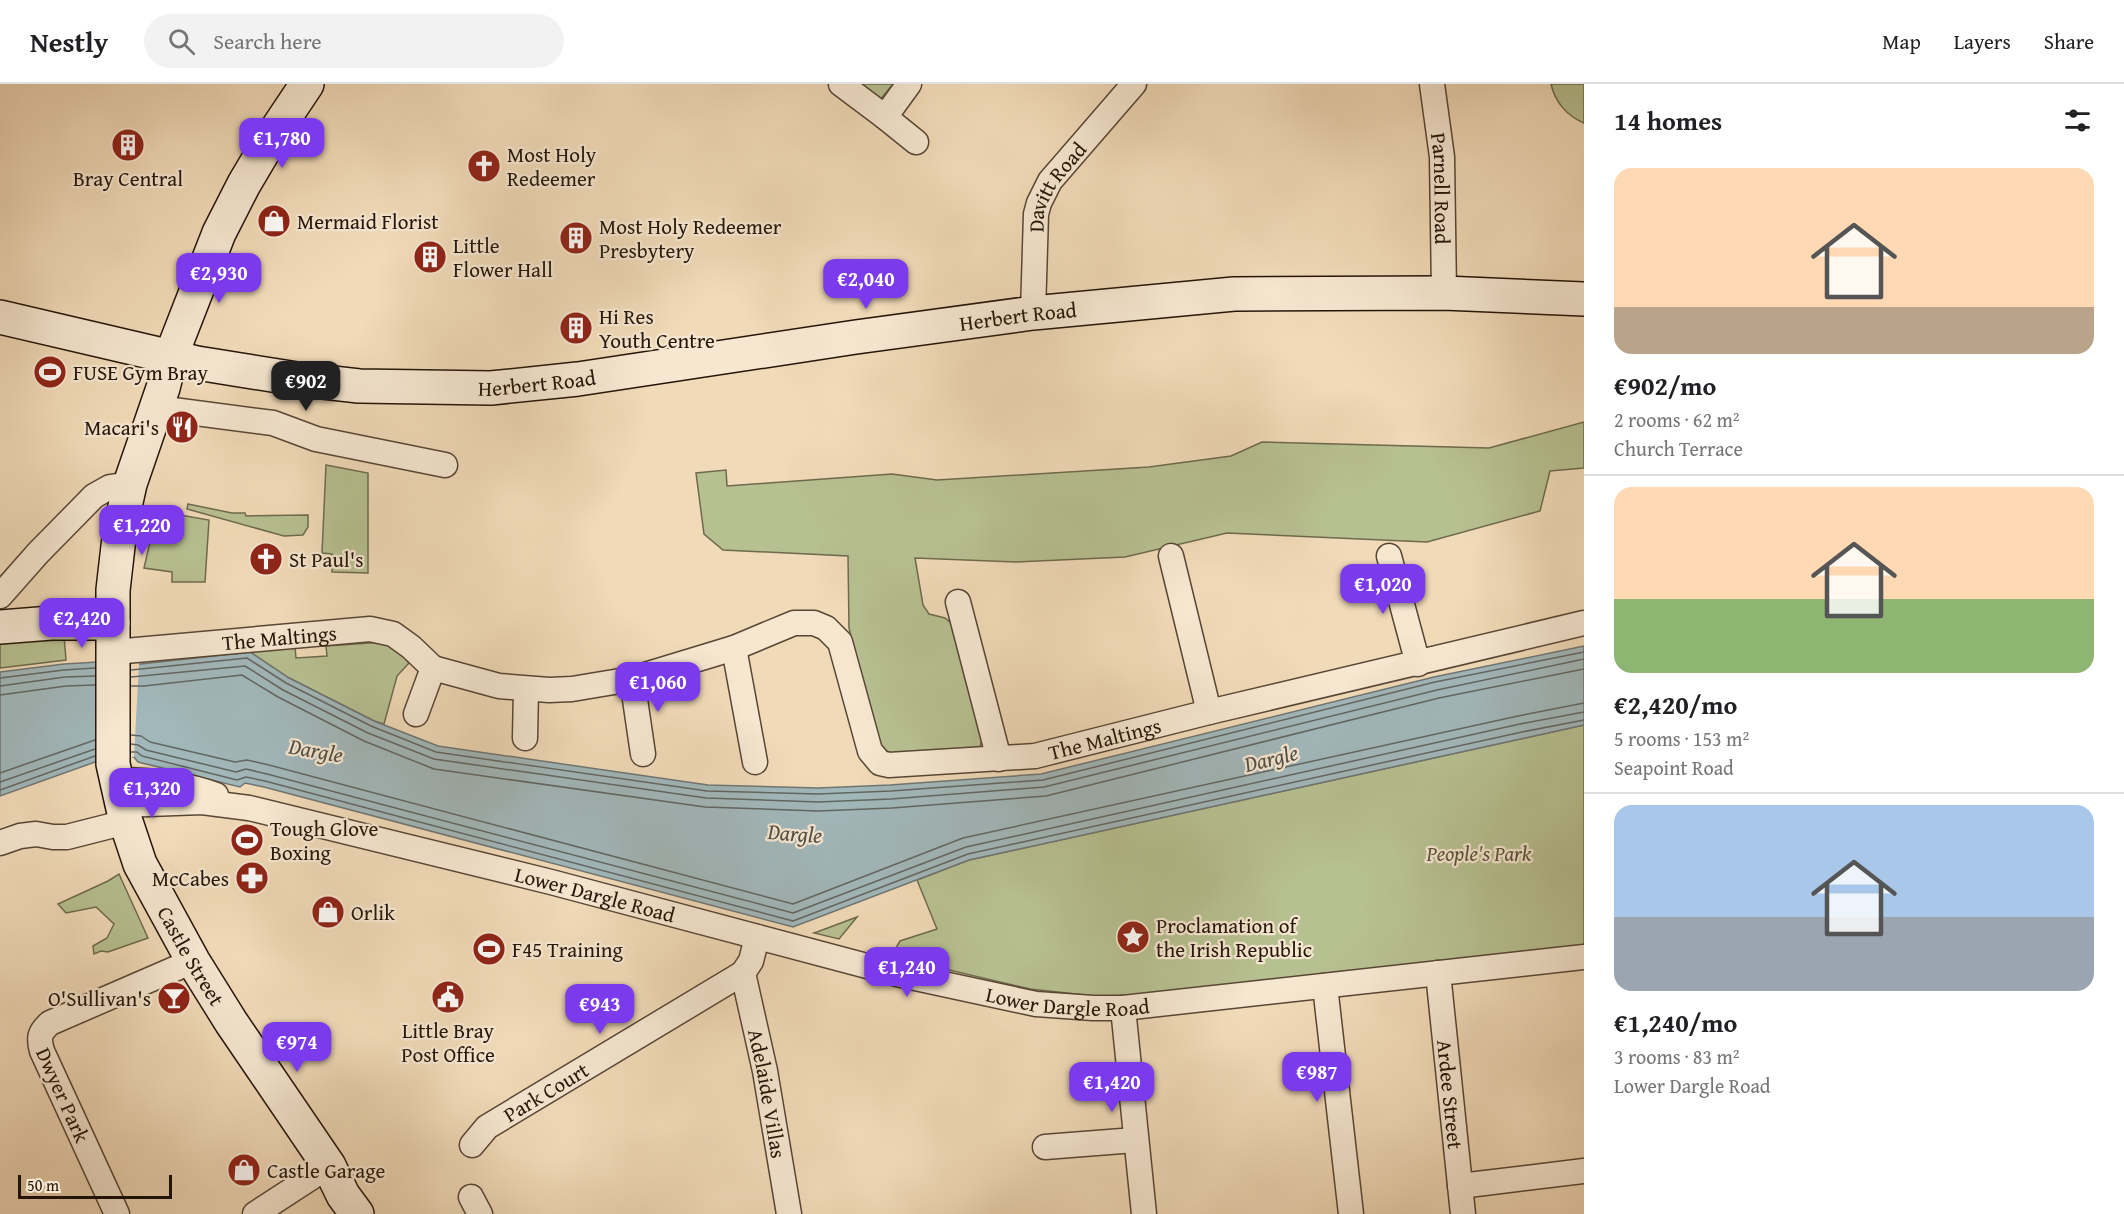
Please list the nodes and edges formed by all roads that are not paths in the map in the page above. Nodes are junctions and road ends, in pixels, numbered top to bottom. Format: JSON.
{"nodes":[{"id":1,"x":307,"y":84,"type":"edge"},
{"id":2,"x":841,"y":84,"type":"edge"},
{"id":3,"x":909,"y":84,"type":"edge"},
{"id":4,"x":1134,"y":84,"type":"edge"},
{"id":5,"x":1432,"y":84,"type":"edge"},
{"id":6,"x":885,"y":117,"type":"junction"},
{"id":7,"x":916,"y":142,"type":"dead end"},
{"id":8,"x":1444,"y":293,"type":"junction"},
{"id":9,"x":1584,"y":299,"type":"edge"},
{"id":10,"x":1033,"y":313,"type":"junction"},
{"id":11,"x":0,"y":317,"type":"edge"},
{"id":12,"x":171,"y":356,"type":"junction"},
{"id":13,"x":157,"y":406,"type":"junction"},
{"id":14,"x":445,"y":465,"type":"dead end"},
{"id":15,"x":130,"y":484,"type":"junction"},
{"id":16,"x":1171,"y":556,"type":"dead end"},
{"id":17,"x":1389,"y":556,"type":"dead end"},
{"id":18,"x":0,"y":596,"type":"edge"},
{"id":19,"x":958,"y":602,"type":"dead end"},
{"id":20,"x":1584,"y":624,"type":"edge"},
{"id":21,"x":0,"y":627,"type":"edge"},
{"id":22,"x":114,"y":646,"type":"junction"},
{"id":23,"x":734,"y":648,"type":"junction"},
{"id":24,"x":1418,"y":664,"type":"junction"},
{"id":25,"x":433,"y":668,"type":"junction"},
{"id":26,"x":632,"y":679,"type":"junction"},
{"id":27,"x":526,"y":689,"type":"junction"},
{"id":28,"x":1209,"y":712,"type":"junction"},
{"id":29,"x":416,"y":714,"type":"dead end"},
{"id":30,"x":525,"y":738,"type":"dead end"},
{"id":31,"x":644,"y":754,"type":"dead end"},
{"id":32,"x":999,"y":759,"type":"junction"},
{"id":33,"x":755,"y":762,"type":"dead end"},
{"id":34,"x":119,"y":789,"type":"junction"},
{"id":35,"x":0,"y":843,"type":"edge"},
{"id":36,"x":757,"y":937,"type":"junction"},
{"id":37,"x":1584,"y":957,"type":"edge"},
{"id":38,"x":193,"y":961,"type":"junction"},
{"id":39,"x":1438,"y":973,"type":"junction"},
{"id":40,"x":743,"y":974,"type":"junction"},
{"id":41,"x":1325,"y":986,"type":"junction"},
{"id":42,"x":1123,"y":1008,"type":"junction"},
{"id":43,"x":1136,"y":1140,"type":"junction"},
{"id":44,"x":472,"y":1145,"type":"dead end"},
{"id":45,"x":1045,"y":1147,"type":"dead end"},
{"id":46,"x":329,"y":1166,"type":"junction"},
{"id":47,"x":1584,"y":1171,"type":"edge"},
{"id":48,"x":1460,"y":1186,"type":"junction"},
{"id":49,"x":117,"y":1214,"type":"edge"},
{"id":50,"x":255,"y":1214,"type":"edge"},
{"id":51,"x":357,"y":1214,"type":"edge"},
{"id":52,"x":789,"y":1214,"type":"edge"},
{"id":53,"x":1144,"y":1214,"type":"edge"},
{"id":54,"x":1351,"y":1214,"type":"edge"},
{"id":55,"x":1463,"y":1214,"type":"edge"}],
"edges":[{"from":1,"to":12,"type":"street","name":"Castle Street"},
{"from":2,"to":6,"type":"street"},
{"from":3,"to":6,"type":"street"},
{"from":4,"to":10,"type":"street","name":"Davitt Road"},
{"from":5,"to":8,"type":"street","name":"Parnell Road"},
{"from":6,"to":7,"type":"street"},
{"from":8,"to":9,"type":"street","name":"Herbert Road"},
{"from":8,"to":10,"type":"street","name":"Herbert Road"},
{"from":10,"to":12,"type":"street","name":"Herbert Road"},
{"from":11,"to":12,"type":"street","name":"Herbert Road"},
{"from":12,"to":13,"type":"street","name":"Castle Street"},
{"from":13,"to":14,"type":"street"},
{"from":13,"to":15,"type":"street","name":"Castle Street"},
{"from":15,"to":18,"type":"street"},
{"from":15,"to":22,"type":"street","name":"Castle Street"},
{"from":16,"to":28,"type":"street"},
{"from":17,"to":24,"type":"street"},
{"from":19,"to":32,"type":"street"},
{"from":20,"to":24,"type":"street","name":"The Maltings"},
{"from":21,"to":22,"type":"street"},
{"from":22,"to":25,"type":"street","name":"The Maltings"},
{"from":22,"to":34,"type":"street","name":"Castle Street"},
{"from":23,"to":26,"type":"street","name":"The Maltings"},
{"from":23,"to":32,"type":"street","name":"The Maltings"},
{"from":23,"to":33,"type":"street"},
{"from":24,"to":28,"type":"street","name":"The Maltings"},
{"from":25,"to":27,"type":"street","name":"The Maltings"},
{"from":25,"to":29,"type":"street"},
{"from":26,"to":27,"type":"street","name":"The Maltings"},
{"from":26,"to":31,"type":"street"},
{"from":27,"to":30,"type":"street"},
{"from":28,"to":32,"type":"street","name":"The Maltings"},
{"from":34,"to":35,"type":"street","name":"Lower Dargle Road"},
{"from":34,"to":36,"type":"street","name":"Lower Dargle Road"},
{"from":34,"to":38,"type":"street","name":"Castle Street"},
{"from":36,"to":40,"type":"street"},
{"from":36,"to":42,"type":"street","name":"Lower Dargle Road"},
{"from":37,"to":39,"type":"street","name":"Lower Dargle Road"},
{"from":38,"to":46,"type":"street","name":"Castle Street"},
{"from":38,"to":49,"type":"street","name":"Dwyer Park"},
{"from":39,"to":41,"type":"street","name":"Lower Dargle Road"},
{"from":39,"to":48,"type":"street","name":"Ardee Street"},
{"from":40,"to":44,"type":"street","name":"Park Court"},
{"from":40,"to":52,"type":"street","name":"Adelaide Villas"},
{"from":41,"to":42,"type":"street","name":"Lower Dargle Road"},
{"from":41,"to":54,"type":"street"},
{"from":42,"to":43,"type":"street"},
{"from":43,"to":45,"type":"street"},
{"from":43,"to":53,"type":"street"},
{"from":46,"to":50,"type":"street"},
{"from":46,"to":51,"type":"street","name":"Castle Street"},
{"from":47,"to":48,"type":"street"},
{"from":48,"to":55,"type":"street","name":"Ardee Street"}]}
